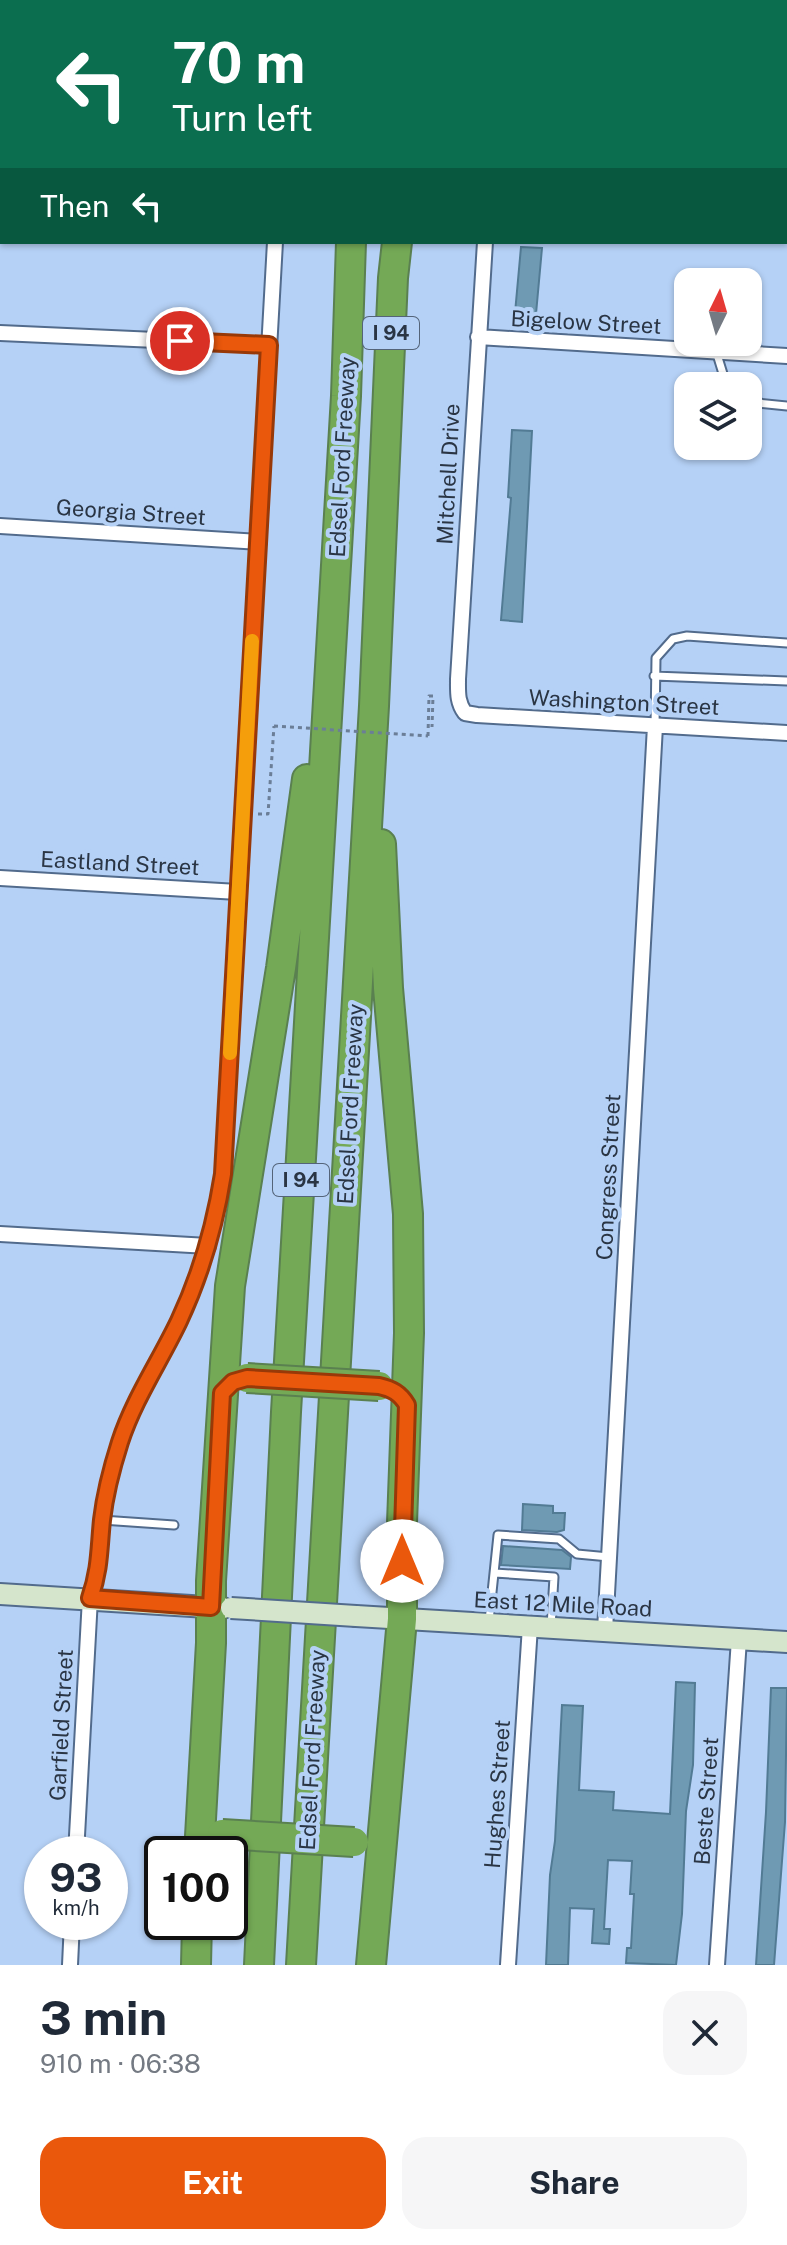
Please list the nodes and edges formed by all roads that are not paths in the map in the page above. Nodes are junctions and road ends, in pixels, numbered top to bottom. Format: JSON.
{"nodes":[{"id":1,"x":275,"y":244,"type":"edge"},
{"id":2,"x":351,"y":244,"type":"edge"},
{"id":3,"x":397,"y":244,"type":"edge"},
{"id":4,"x":485,"y":244,"type":"edge"},
{"id":5,"x":0,"y":333,"type":"edge"},
{"id":6,"x":478,"y":337,"type":"junction"},
{"id":7,"x":269,"y":345,"type":"junction"},
{"id":8,"x":674,"y":349,"type":"edge"},
{"id":9,"x":762,"y":354,"type":"edge"},
{"id":10,"x":787,"y":356,"type":"edge"},
{"id":11,"x":346,"y":396,"type":"junction"},
{"id":12,"x":762,"y":403,"type":"edge"},
{"id":13,"x":787,"y":406,"type":"edge"},
{"id":14,"x":0,"y":526,"type":"edge"},
{"id":15,"x":259,"y":542,"type":"junction"},
{"id":16,"x":787,"y":643,"type":"edge"},
{"id":17,"x":654,"y":676,"type":"junction"},
{"id":18,"x":787,"y":681,"type":"edge"},
{"id":19,"x":374,"y":706,"type":"junction"},
{"id":20,"x":461,"y":707,"type":"joint"},
{"id":21,"x":655,"y":726,"type":"junction"},
{"id":22,"x":787,"y":733,"type":"edge"},
{"id":23,"x":0,"y":878,"type":"edge"},
{"id":24,"x":238,"y":892,"type":"junction"},
{"id":25,"x":0,"y":1234,"type":"edge"},
{"id":26,"x":208,"y":1246,"type":"junction"},
{"id":27,"x":222,"y":1393,"type":"junction"},
{"id":28,"x":407,"y":1405,"type":"junction"},
{"id":29,"x":102,"y":1520,"type":"junction"},
{"id":30,"x":174,"y":1525,"type":"dead end"},
{"id":31,"x":577,"y":1554,"type":"junction"},
{"id":32,"x":610,"y":1557,"type":"junction"},
{"id":33,"x":571,"y":1561,"type":"dead end"},
{"id":34,"x":563,"y":1569,"type":"dead end"},
{"id":35,"x":495,"y":1573,"type":"junction"},
{"id":36,"x":554,"y":1577,"type":"junction"},
{"id":37,"x":0,"y":1594,"type":"edge"},
{"id":38,"x":90,"y":1598,"type":"junction"},
{"id":39,"x":221,"y":1608,"type":"junction"},
{"id":40,"x":402,"y":1619,"type":"junction"},
{"id":41,"x":488,"y":1623,"type":"junction"},
{"id":42,"x":530,"y":1626,"type":"junction"},
{"id":43,"x":551,"y":1627,"type":"junction"},
{"id":44,"x":605,"y":1630,"type":"junction"},
{"id":45,"x":739,"y":1639,"type":"junction"},
{"id":46,"x":787,"y":1642,"type":"edge"},
{"id":47,"x":202,"y":1814,"type":"junction"},
{"id":48,"x":385,"y":1824,"type":"junction"},
{"id":49,"x":77,"y":1836,"type":"edge"},
{"id":50,"x":200,"y":1836,"type":"edge"},
{"id":51,"x":71,"y":1940,"type":"edge"},
{"id":52,"x":197,"y":1940,"type":"edge"},
{"id":53,"x":70,"y":1965,"type":"edge"},
{"id":54,"x":196,"y":1965,"type":"edge"},
{"id":55,"x":259,"y":1965,"type":"edge"},
{"id":56,"x":301,"y":1965,"type":"edge"},
{"id":57,"x":371,"y":1965,"type":"edge"},
{"id":58,"x":508,"y":1965,"type":"edge"},
{"id":59,"x":717,"y":1965,"type":"edge"}],
"edges":[{"from":1,"to":7,"type":"street","name":"Garfield Street"},
{"from":2,"to":11,"type":"highway","name":"Edsel Ford Freeway","number":"I 94"},
{"from":3,"to":19,"type":"highway","name":"Edsel Ford Freeway","number":"I 94"},
{"from":4,"to":6,"type":"street","name":"Mitchell Drive"},
{"from":5,"to":7,"type":"street"},
{"from":6,"to":8,"type":"street","name":"Bigelow Street"},
{"from":6,"to":20,"type":"street","name":"Mitchell Drive"},
{"from":7,"to":15,"type":"street","name":"Garfield Street"},
{"from":9,"to":10,"type":"street","name":"Bigelow Street"},
{"from":11,"to":27,"type":"highway"},
{"from":11,"to":55,"type":"highway","name":"Edsel Ford Freeway","number":"I 94"},
{"from":12,"to":13,"type":"lane"},
{"from":14,"to":15,"type":"street","name":"Georgia Street"},
{"from":15,"to":24,"type":"street","name":"Garfield Street"},
{"from":16,"to":17,"type":"lane"},
{"from":17,"to":18,"type":"lane"},
{"from":17,"to":21,"type":"lane"},
{"from":19,"to":28,"type":"highway"},
{"from":19,"to":56,"type":"highway","name":"Edsel Ford Freeway","number":"I 94"},
{"from":20,"to":21,"type":"street","name":"Washington Street"},
{"from":21,"to":22,"type":"street","name":"Washington Street"},
{"from":21,"to":32,"type":"street","name":"Congress Street"},
{"from":23,"to":24,"type":"street","name":"Eastland Street"},
{"from":24,"to":26,"type":"street","name":"Garfield Street"},
{"from":25,"to":26,"type":"street"},
{"from":26,"to":29,"type":"street","name":"Garfield Street"},
{"from":27,"to":28,"type":"highway","bridge":true},
{"from":27,"to":39,"type":"highway"},
{"from":28,"to":40,"type":"highway"},
{"from":29,"to":30,"type":"lane"},
{"from":29,"to":38,"type":"street","name":"Garfield Street"},
{"from":31,"to":32,"type":"lane"},
{"from":31,"to":33,"type":"lane"},
{"from":31,"to":35,"type":"lane"},
{"from":32,"to":44,"type":"street","name":"Congress Street"},
{"from":34,"to":36,"type":"lane"},
{"from":35,"to":36,"type":"lane"},
{"from":35,"to":41,"type":"lane"},
{"from":36,"to":43,"type":"lane"},
{"from":37,"to":38,"type":"main road","name":"East 12 Mile Road"},
{"from":38,"to":39,"type":"main road","name":"East 12 Mile Road"},
{"from":38,"to":49,"type":"street","name":"Garfield Street"},
{"from":39,"to":40,"type":"main road","name":"East 12 Mile Road","bridge":true},
{"from":39,"to":47,"type":"highway"},
{"from":40,"to":41,"type":"main road","name":"East 12 Mile Road"},
{"from":40,"to":48,"type":"highway"},
{"from":41,"to":42,"type":"main road","name":"East 12 Mile Road"},
{"from":42,"to":43,"type":"main road","name":"East 12 Mile Road"},
{"from":42,"to":58,"type":"street","name":"Hughes Street"},
{"from":43,"to":44,"type":"main road","name":"East 12 Mile Road"},
{"from":44,"to":45,"type":"main road","name":"East 12 Mile Road"},
{"from":45,"to":46,"type":"main road","name":"East 12 Mile Road"},
{"from":45,"to":59,"type":"street","name":"Beste Street"},
{"from":47,"to":48,"type":"highway","bridge":true},
{"from":47,"to":50,"type":"highway"},
{"from":48,"to":57,"type":"highway"},
{"from":51,"to":53,"type":"street"},
{"from":52,"to":54,"type":"highway"}]}
